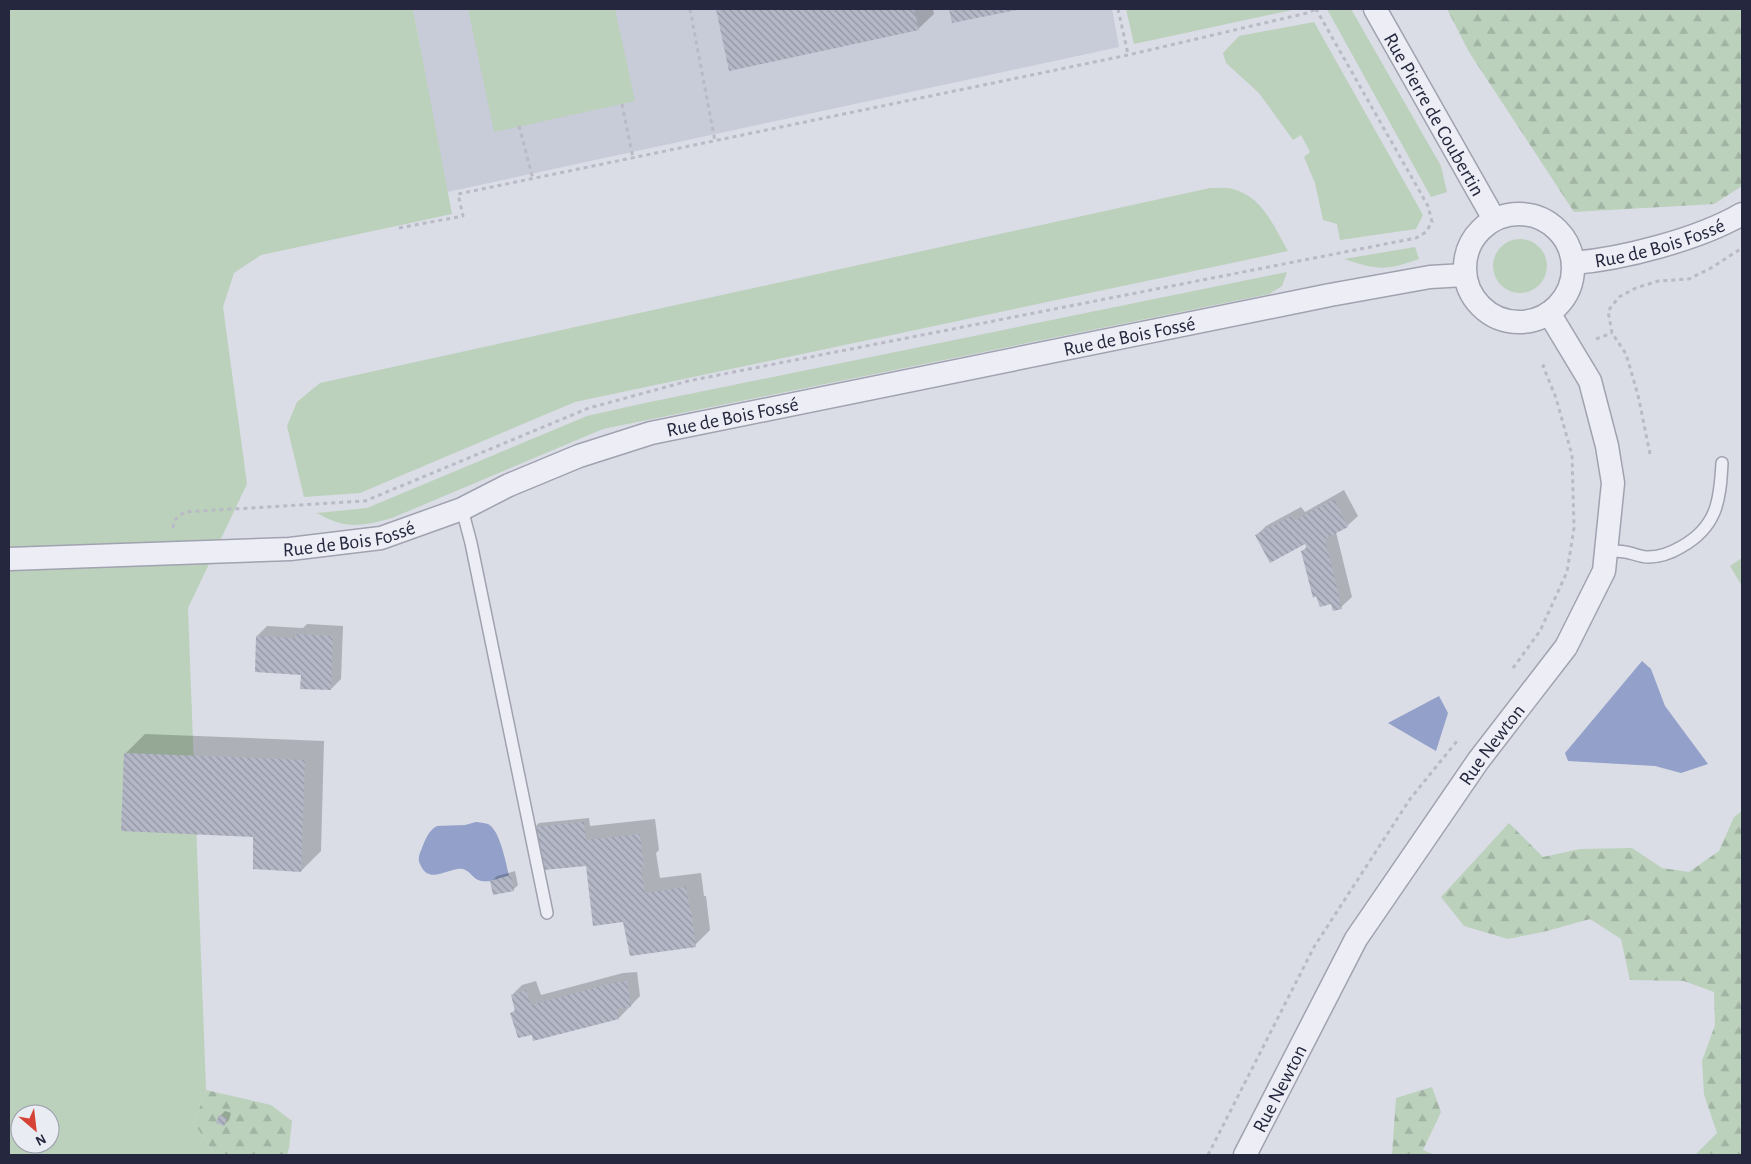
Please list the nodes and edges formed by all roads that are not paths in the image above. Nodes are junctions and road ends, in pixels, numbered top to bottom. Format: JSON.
{"nodes":[{"id":1,"x":1375,"y":9,"type":"edge"},
{"id":2,"x":1742,"y":214,"type":"edge"},
{"id":3,"x":1494,"y":219,"type":"junction"},
{"id":4,"x":1574,"y":263,"type":"junction"},
{"id":5,"x":1465,"y":275,"type":"junction"},
{"id":6,"x":1549,"y":313,"type":"junction"},
{"id":7,"x":1722,"y":463,"type":"dead end"},
{"id":8,"x":462,"y":510,"type":"junction"},
{"id":9,"x":1606,"y":551,"type":"junction"},
{"id":10,"x":9,"y":559,"type":"edge"},
{"id":11,"x":547,"y":912,"type":"dead end"},
{"id":12,"x":1245,"y":1155,"type":"edge"}],
"edges":[{"from":1,"to":3,"type":"street","name":"Rue Pierre de Coubertin"},
{"from":2,"to":4,"type":"street","name":"Rue de Bois Fossé"},
{"from":3,"to":4,"type":"street"},
{"from":3,"to":5,"type":"street"},
{"from":4,"to":6,"type":"street"},
{"from":5,"to":6,"type":"street"},
{"from":5,"to":8,"type":"street","name":"Rue de Bois Fossé"},
{"from":6,"to":9,"type":"street","name":"Rue Newton"},
{"from":7,"to":9,"type":"lane"},
{"from":8,"to":10,"type":"street","name":"Rue de Bois Fossé"},
{"from":8,"to":11,"type":"lane"},
{"from":9,"to":12,"type":"street","name":"Rue Newton"}]}
